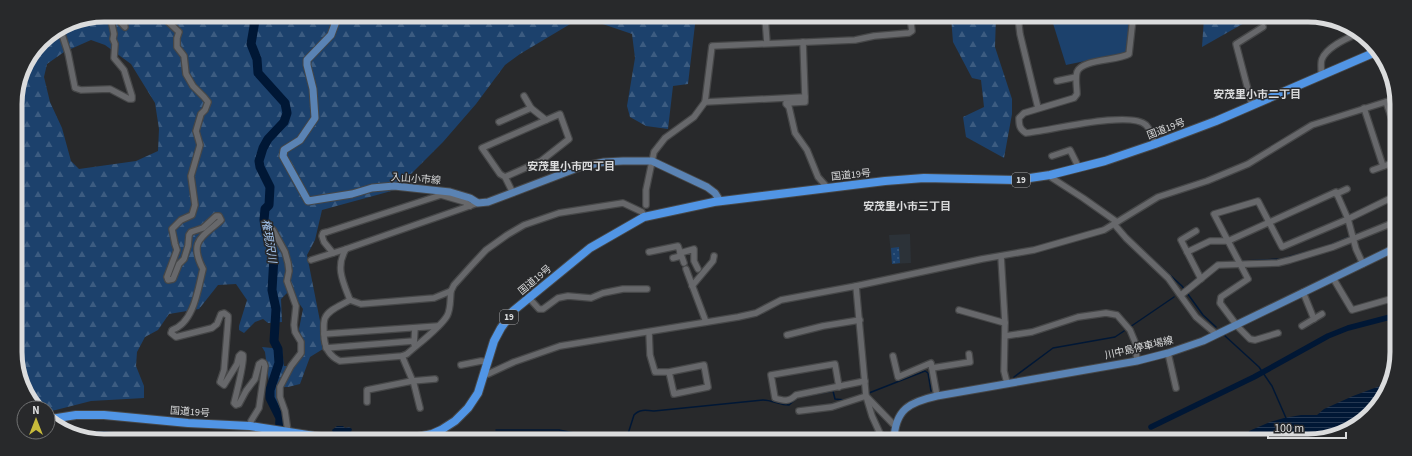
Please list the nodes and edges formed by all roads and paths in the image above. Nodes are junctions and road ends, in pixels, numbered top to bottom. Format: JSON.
{"nodes":[{"id":1,"x":111,"y":22,"type":"edge"},
{"id":2,"x":120,"y":22,"type":"edge"},
{"id":3,"x":124,"y":22,"type":"edge"},
{"id":4,"x":168,"y":22,"type":"edge"},
{"id":5,"x":336,"y":22,"type":"edge"},
{"id":6,"x":766,"y":22,"type":"edge"},
{"id":7,"x":911,"y":22,"type":"edge"},
{"id":8,"x":1019,"y":22,"type":"edge"},
{"id":9,"x":1133,"y":22,"type":"edge"},
{"id":10,"x":1263,"y":27,"type":"dead end"},
{"id":11,"x":62,"y":34,"type":"edge"},
{"id":12,"x":1353,"y":36,"type":"edge"},
{"id":13,"x":803,"y":42,"type":"junction"},
{"id":14,"x":767,"y":43,"type":"junction"},
{"id":15,"x":1372,"y":53,"type":"edge"},
{"id":16,"x":1321,"y":75,"type":"junction"},
{"id":17,"x":1076,"y":77,"type":"junction"},
{"id":18,"x":1058,"y":81,"type":"dead end"},
{"id":19,"x":524,"y":96,"type":"dead end"},
{"id":20,"x":804,"y":97,"type":"junction"},
{"id":21,"x":1390,"y":101,"type":"edge"},
{"id":22,"x":705,"y":102,"type":"junction"},
{"id":23,"x":1386,"y":102,"type":"junction"},
{"id":24,"x":1252,"y":105,"type":"junction"},
{"id":25,"x":531,"y":108,"type":"junction"},
{"id":26,"x":1038,"y":108,"type":"junction"},
{"id":27,"x":1364,"y":108,"type":"junction"},
{"id":28,"x":1390,"y":114,"type":"edge"},
{"id":29,"x":546,"y":120,"type":"junction"},
{"id":30,"x":499,"y":122,"type":"dead end"},
{"id":31,"x":1155,"y":144,"type":"junction"},
{"id":32,"x":1052,"y":156,"type":"dead end"},
{"id":33,"x":652,"y":162,"type":"junction"},
{"id":34,"x":1390,"y":164,"type":"edge"},
{"id":35,"x":1383,"y":166,"type":"junction"},
{"id":36,"x":1079,"y":168,"type":"junction"},
{"id":37,"x":1372,"y":170,"type":"dead end"},
{"id":38,"x":1050,"y":175,"type":"junction"},
{"id":39,"x":505,"y":177,"type":"junction"},
{"id":40,"x":827,"y":187,"type":"junction"},
{"id":41,"x":1347,"y":189,"type":"dead end"},
{"id":42,"x":513,"y":193,"type":"junction"},
{"id":43,"x":1336,"y":194,"type":"junction"},
{"id":44,"x":1390,"y":198,"type":"edge"},
{"id":45,"x":720,"y":201,"type":"junction"},
{"id":46,"x":478,"y":203,"type":"junction"},
{"id":47,"x":646,"y":205,"type":"dead end"},
{"id":48,"x":470,"y":206,"type":"junction"},
{"id":49,"x":644,"y":217,"type":"junction"},
{"id":50,"x":1348,"y":219,"type":"junction"},
{"id":51,"x":1116,"y":223,"type":"junction"},
{"id":52,"x":1269,"y":223,"type":"junction"},
{"id":53,"x":1390,"y":224,"type":"edge"},
{"id":54,"x":273,"y":230,"type":"dead end"},
{"id":55,"x":1196,"y":231,"type":"dead end"},
{"id":56,"x":1352,"y":239,"type":"junction"},
{"id":57,"x":1228,"y":241,"type":"junction"},
{"id":58,"x":346,"y":248,"type":"junction"},
{"id":59,"x":1390,"y":250,"type":"edge"},
{"id":60,"x":333,"y":252,"type":"junction"},
{"id":61,"x":649,"y":252,"type":"dead end"},
{"id":62,"x":1187,"y":252,"type":"junction"},
{"id":63,"x":681,"y":254,"type":"junction"},
{"id":64,"x":714,"y":256,"type":"dead end"},
{"id":65,"x":1001,"y":256,"type":"junction"},
{"id":66,"x":672,"y":258,"type":"dead end"},
{"id":67,"x":311,"y":260,"type":"dead end"},
{"id":68,"x":684,"y":263,"type":"dead end"},
{"id":69,"x":1363,"y":264,"type":"junction"},
{"id":70,"x":1240,"y":265,"type":"junction"},
{"id":71,"x":686,"y":269,"type":"dead end"},
{"id":72,"x":698,"y":269,"type":"dead end"},
{"id":73,"x":1333,"y":278,"type":"junction"},
{"id":74,"x":1201,"y":279,"type":"junction"},
{"id":75,"x":692,"y":286,"type":"junction"},
{"id":76,"x":856,"y":286,"type":"junction"},
{"id":77,"x":647,"y":289,"type":"dead end"},
{"id":78,"x":451,"y":291,"type":"junction"},
{"id":79,"x":1303,"y":292,"type":"junction"},
{"id":80,"x":1182,"y":294,"type":"junction"},
{"id":81,"x":529,"y":298,"type":"junction"},
{"id":82,"x":1390,"y":299,"type":"edge"},
{"id":83,"x":350,"y":300,"type":"junction"},
{"id":84,"x":959,"y":310,"type":"dead end"},
{"id":85,"x":1322,"y":314,"type":"dead end"},
{"id":86,"x":1314,"y":319,"type":"junction"},
{"id":87,"x":860,"y":320,"type":"junction"},
{"id":88,"x":706,"y":322,"type":"junction"},
{"id":89,"x":1005,"y":323,"type":"junction"},
{"id":90,"x":1236,"y":324,"type":"junction"},
{"id":91,"x":438,"y":326,"type":"junction"},
{"id":92,"x":1302,"y":326,"type":"dead end"},
{"id":93,"x":415,"y":328,"type":"junction"},
{"id":94,"x":649,"y":332,"type":"junction"},
{"id":95,"x":1278,"y":333,"type":"dead end"},
{"id":96,"x":324,"y":334,"type":"junction"},
{"id":97,"x":1216,"y":334,"type":"junction"},
{"id":98,"x":787,"y":335,"type":"dead end"},
{"id":99,"x":1005,"y":336,"type":"junction"},
{"id":100,"x":414,"y":341,"type":"junction"},
{"id":101,"x":326,"y":348,"type":"junction"},
{"id":102,"x":414,"y":348,"type":"junction"},
{"id":103,"x":1168,"y":353,"type":"junction"},
{"id":104,"x":969,"y":354,"type":"dead end"},
{"id":105,"x":402,"y":356,"type":"junction"},
{"id":106,"x":893,"y":356,"type":"dead end"},
{"id":107,"x":1137,"y":361,"type":"junction"},
{"id":108,"x":487,"y":362,"type":"junction"},
{"id":109,"x":461,"y":365,"type":"dead end"},
{"id":110,"x":932,"y":368,"type":"junction"},
{"id":111,"x":669,"y":372,"type":"junction"},
{"id":112,"x":484,"y":374,"type":"junction"},
{"id":113,"x":435,"y":379,"type":"dead end"},
{"id":114,"x":865,"y":380,"type":"junction"},
{"id":115,"x":412,"y":381,"type":"junction"},
{"id":116,"x":1007,"y":383,"type":"junction"},
{"id":117,"x":840,"y":387,"type":"junction"},
{"id":118,"x":1176,"y":389,"type":"dead end"},
{"id":119,"x":866,"y":396,"type":"junction"},
{"id":120,"x":937,"y":396,"type":"junction"},
{"id":121,"x":367,"y":402,"type":"dead end"},
{"id":122,"x":420,"y":408,"type":"dead end"},
{"id":123,"x":799,"y":411,"type":"dead end"},
{"id":124,"x":56,"y":418,"type":"edge"},
{"id":125,"x":250,"y":426,"type":"junction"},
{"id":126,"x":895,"y":426,"type":"junction"},
{"id":127,"x":283,"y":431,"type":"junction"},
{"id":128,"x":302,"y":434,"type":"edge"},
{"id":129,"x":432,"y":434,"type":"edge"},
{"id":130,"x":880,"y":434,"type":"edge"},
{"id":131,"x":894,"y":434,"type":"edge"}],
"edges":[{"from":1,"to":11,"type":"street"},
{"from":2,"to":3,"type":"street"},
{"from":4,"to":125,"type":"street"},
{"from":5,"to":46,"type":"main road","name":"入山小市線"},
{"from":6,"to":14,"type":"street"},
{"from":7,"to":13,"type":"street"},
{"from":8,"to":26,"type":"street"},
{"from":9,"to":17,"type":"street"},
{"from":10,"to":24,"type":"street"},
{"from":12,"to":16,"type":"street"},
{"from":13,"to":14,"type":"street"},
{"from":13,"to":20,"type":"street"},
{"from":14,"to":22,"type":"street"},
{"from":15,"to":16,"type":"highway","name":"国道19号","number":"19"},
{"from":16,"to":24,"type":"highway","name":"国道19号","number":"19"},
{"from":17,"to":18,"type":"street"},
{"from":17,"to":26,"type":"street"},
{"from":19,"to":25,"type":"street"},
{"from":20,"to":22,"type":"street"},
{"from":20,"to":40,"type":"street"},
{"from":21,"to":23,"type":"street"},
{"from":22,"to":33,"type":"street"},
{"from":23,"to":27,"type":"street"},
{"from":23,"to":28,"type":"street"},
{"from":24,"to":31,"type":"highway","name":"国道19号","number":"19"},
{"from":25,"to":29,"type":"street"},
{"from":25,"to":30,"type":"street"},
{"from":26,"to":31,"type":"street"},
{"from":27,"to":35,"type":"street"},
{"from":27,"to":51,"type":"street"},
{"from":29,"to":39,"type":"street"},
{"from":29,"to":39,"type":"street"},
{"from":31,"to":36,"type":"highway","name":"国道19号","number":"19"},
{"from":32,"to":36,"type":"street"},
{"from":33,"to":42,"type":"main road"},
{"from":33,"to":45,"type":"main road"},
{"from":33,"to":47,"type":"street"},
{"from":34,"to":35,"type":"street"},
{"from":35,"to":37,"type":"street"},
{"from":36,"to":38,"type":"highway","name":"国道19号","number":"19"},
{"from":38,"to":40,"type":"highway","name":"国道19号","number":"19"},
{"from":38,"to":51,"type":"street"},
{"from":39,"to":42,"type":"street"},
{"from":40,"to":45,"type":"highway","name":"国道19号","number":"19"},
{"from":41,"to":43,"type":"street"},
{"from":42,"to":46,"type":"main road"},
{"from":43,"to":50,"type":"street"},
{"from":43,"to":52,"type":"street"},
{"from":44,"to":50,"type":"street"},
{"from":45,"to":49,"type":"highway","name":"国道19号","number":"19"},
{"from":46,"to":48,"type":"street"},
{"from":48,"to":58,"type":"street"},
{"from":48,"to":60,"type":"street"},
{"from":49,"to":78,"type":"street"},
{"from":49,"to":81,"type":"highway","name":"国道19号","number":"19"},
{"from":50,"to":52,"type":"street"},
{"from":50,"to":56,"type":"street"},
{"from":51,"to":65,"type":"street"},
{"from":51,"to":80,"type":"street"},
{"from":52,"to":57,"type":"street"},
{"from":52,"to":57,"type":"street"},
{"from":53,"to":56,"type":"street"},
{"from":54,"to":127,"type":"street"},
{"from":55,"to":62,"type":"street"},
{"from":56,"to":69,"type":"street"},
{"from":56,"to":70,"type":"street"},
{"from":57,"to":62,"type":"street"},
{"from":57,"to":70,"type":"street"},
{"from":58,"to":60,"type":"street"},
{"from":58,"to":83,"type":"street"},
{"from":59,"to":69,"type":"main road","name":"川中島停車場線"},
{"from":60,"to":67,"type":"street"},
{"from":61,"to":63,"type":"street"},
{"from":62,"to":74,"type":"street"},
{"from":63,"to":66,"type":"street"},
{"from":63,"to":68,"type":"street"},
{"from":63,"to":72,"type":"street"},
{"from":64,"to":75,"type":"street"},
{"from":65,"to":76,"type":"street"},
{"from":65,"to":89,"type":"street"},
{"from":69,"to":73,"type":"main road","name":"川中島停車場線"},
{"from":70,"to":74,"type":"street"},
{"from":70,"to":90,"type":"street"},
{"from":71,"to":75,"type":"street"},
{"from":73,"to":79,"type":"main road","name":"川中島停車場線"},
{"from":73,"to":82,"type":"street"},
{"from":74,"to":80,"type":"street"},
{"from":75,"to":88,"type":"street"},
{"from":76,"to":87,"type":"street"},
{"from":76,"to":88,"type":"street"},
{"from":77,"to":81,"type":"street"},
{"from":78,"to":83,"type":"street"},
{"from":78,"to":91,"type":"street"},
{"from":79,"to":86,"type":"street"},
{"from":79,"to":90,"type":"main road","name":"川中島停車場線"},
{"from":80,"to":97,"type":"street"},
{"from":81,"to":108,"type":"highway","name":"国道19号","number":"19"},
{"from":83,"to":96,"type":"street"},
{"from":84,"to":89,"type":"street"},
{"from":85,"to":86,"type":"street"},
{"from":86,"to":92,"type":"street"},
{"from":87,"to":98,"type":"street"},
{"from":87,"to":114,"type":"street"},
{"from":88,"to":94,"type":"street"},
{"from":89,"to":99,"type":"street"},
{"from":90,"to":95,"type":"street"},
{"from":90,"to":97,"type":"main road","name":"川中島停車場線"},
{"from":91,"to":93,"type":"street"},
{"from":91,"to":102,"type":"street"},
{"from":93,"to":96,"type":"street"},
{"from":93,"to":100,"type":"street"},
{"from":94,"to":111,"type":"street"},
{"from":94,"to":112,"type":"street"},
{"from":96,"to":101,"type":"street"},
{"from":97,"to":103,"type":"main road","name":"川中島停車場線"},
{"from":99,"to":107,"type":"street"},
{"from":99,"to":116,"type":"street"},
{"from":100,"to":101,"type":"street"},
{"from":100,"to":102,"type":"street"},
{"from":101,"to":105,"type":"street"},
{"from":102,"to":105,"type":"street"},
{"from":103,"to":107,"type":"main road","name":"川中島停車場線"},
{"from":103,"to":118,"type":"street"},
{"from":104,"to":110,"type":"street"},
{"from":105,"to":115,"type":"street"},
{"from":106,"to":110,"type":"street"},
{"from":107,"to":116,"type":"main road","name":"川中島停車場線"},
{"from":108,"to":109,"type":"street"},
{"from":108,"to":112,"type":"highway","name":"国道19号","number":"19"},
{"from":110,"to":120,"type":"street"},
{"from":111,"to":111,"type":"street"},
{"from":112,"to":129,"type":"highway","name":"国道19号","number":"19"},
{"from":113,"to":115,"type":"street"},
{"from":114,"to":117,"type":"street"},
{"from":114,"to":119,"type":"street"},
{"from":115,"to":121,"type":"street"},
{"from":115,"to":122,"type":"street"},
{"from":116,"to":120,"type":"main road","name":"川中島停車場線"},
{"from":117,"to":117,"type":"street"},
{"from":119,"to":123,"type":"street"},
{"from":119,"to":126,"type":"street"},
{"from":119,"to":130,"type":"street"},
{"from":120,"to":126,"type":"main road","name":"川中島停車場線"},
{"from":124,"to":125,"type":"highway","name":"国道19号"},
{"from":125,"to":127,"type":"highway","name":"国道19号"},
{"from":126,"to":131,"type":"main road","name":"川中島停車場線"},
{"from":127,"to":128,"type":"highway","name":"国道19号"}]}
